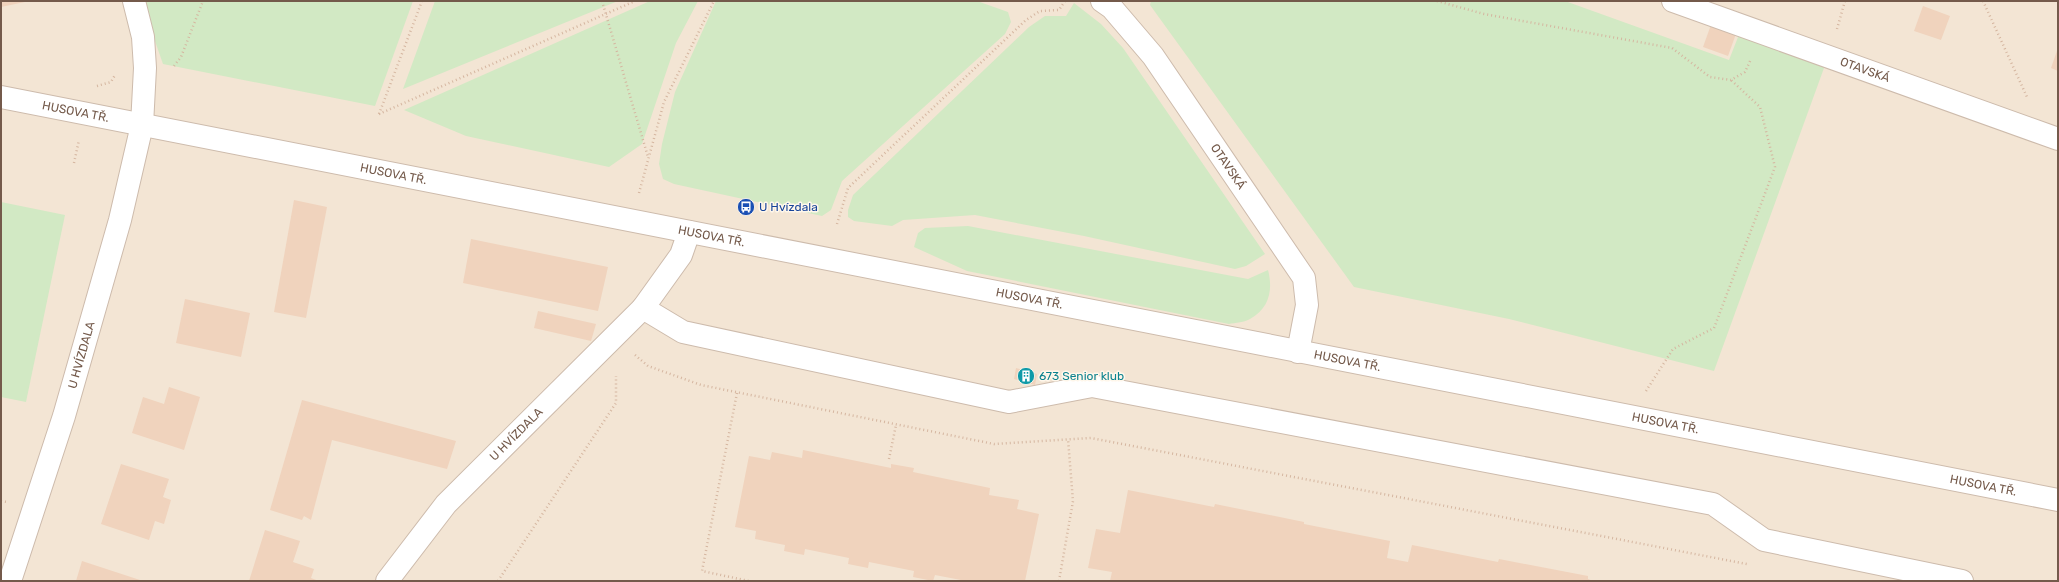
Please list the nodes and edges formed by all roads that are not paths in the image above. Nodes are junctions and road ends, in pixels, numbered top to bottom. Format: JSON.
{"nodes":[{"id":1,"x":134,"y":1,"type":"edge"},
{"id":2,"x":1102,"y":1,"type":"edge"},
{"id":3,"x":1673,"y":1,"type":"edge"},
{"id":4,"x":1,"y":97,"type":"edge"},
{"id":5,"x":142,"y":125,"type":"junction"},
{"id":6,"x":2058,"y":139,"type":"edge"},
{"id":7,"x":689,"y":232,"type":"junction"},
{"id":8,"x":643,"y":308,"type":"junction"},
{"id":9,"x":1298,"y":352,"type":"junction"},
{"id":10,"x":2058,"y":500,"type":"edge"},
{"id":11,"x":10,"y":581,"type":"edge"},
{"id":12,"x":387,"y":581,"type":"edge"},
{"id":13,"x":1962,"y":581,"type":"edge"}],
"edges":[{"from":1,"to":5,"type":"street","name":"U HVÍZDALA"},
{"from":2,"to":9,"type":"street","name":"OTAVSKÁ"},
{"from":3,"to":6,"type":"street","name":"OTAVSKÁ"},
{"from":4,"to":5,"type":"street","name":"HUSOVA TŘ."},
{"from":5,"to":7,"type":"street","name":"HUSOVA TŘ."},
{"from":5,"to":11,"type":"street","name":"U HVÍZDALA"},
{"from":7,"to":8,"type":"street","name":"U HVÍZDALA"},
{"from":7,"to":9,"type":"street","name":"HUSOVA TŘ."},
{"from":8,"to":12,"type":"street","name":"U HVÍZDALA"},
{"from":8,"to":13,"type":"street"},
{"from":9,"to":10,"type":"street","name":"HUSOVA TŘ."}]}
